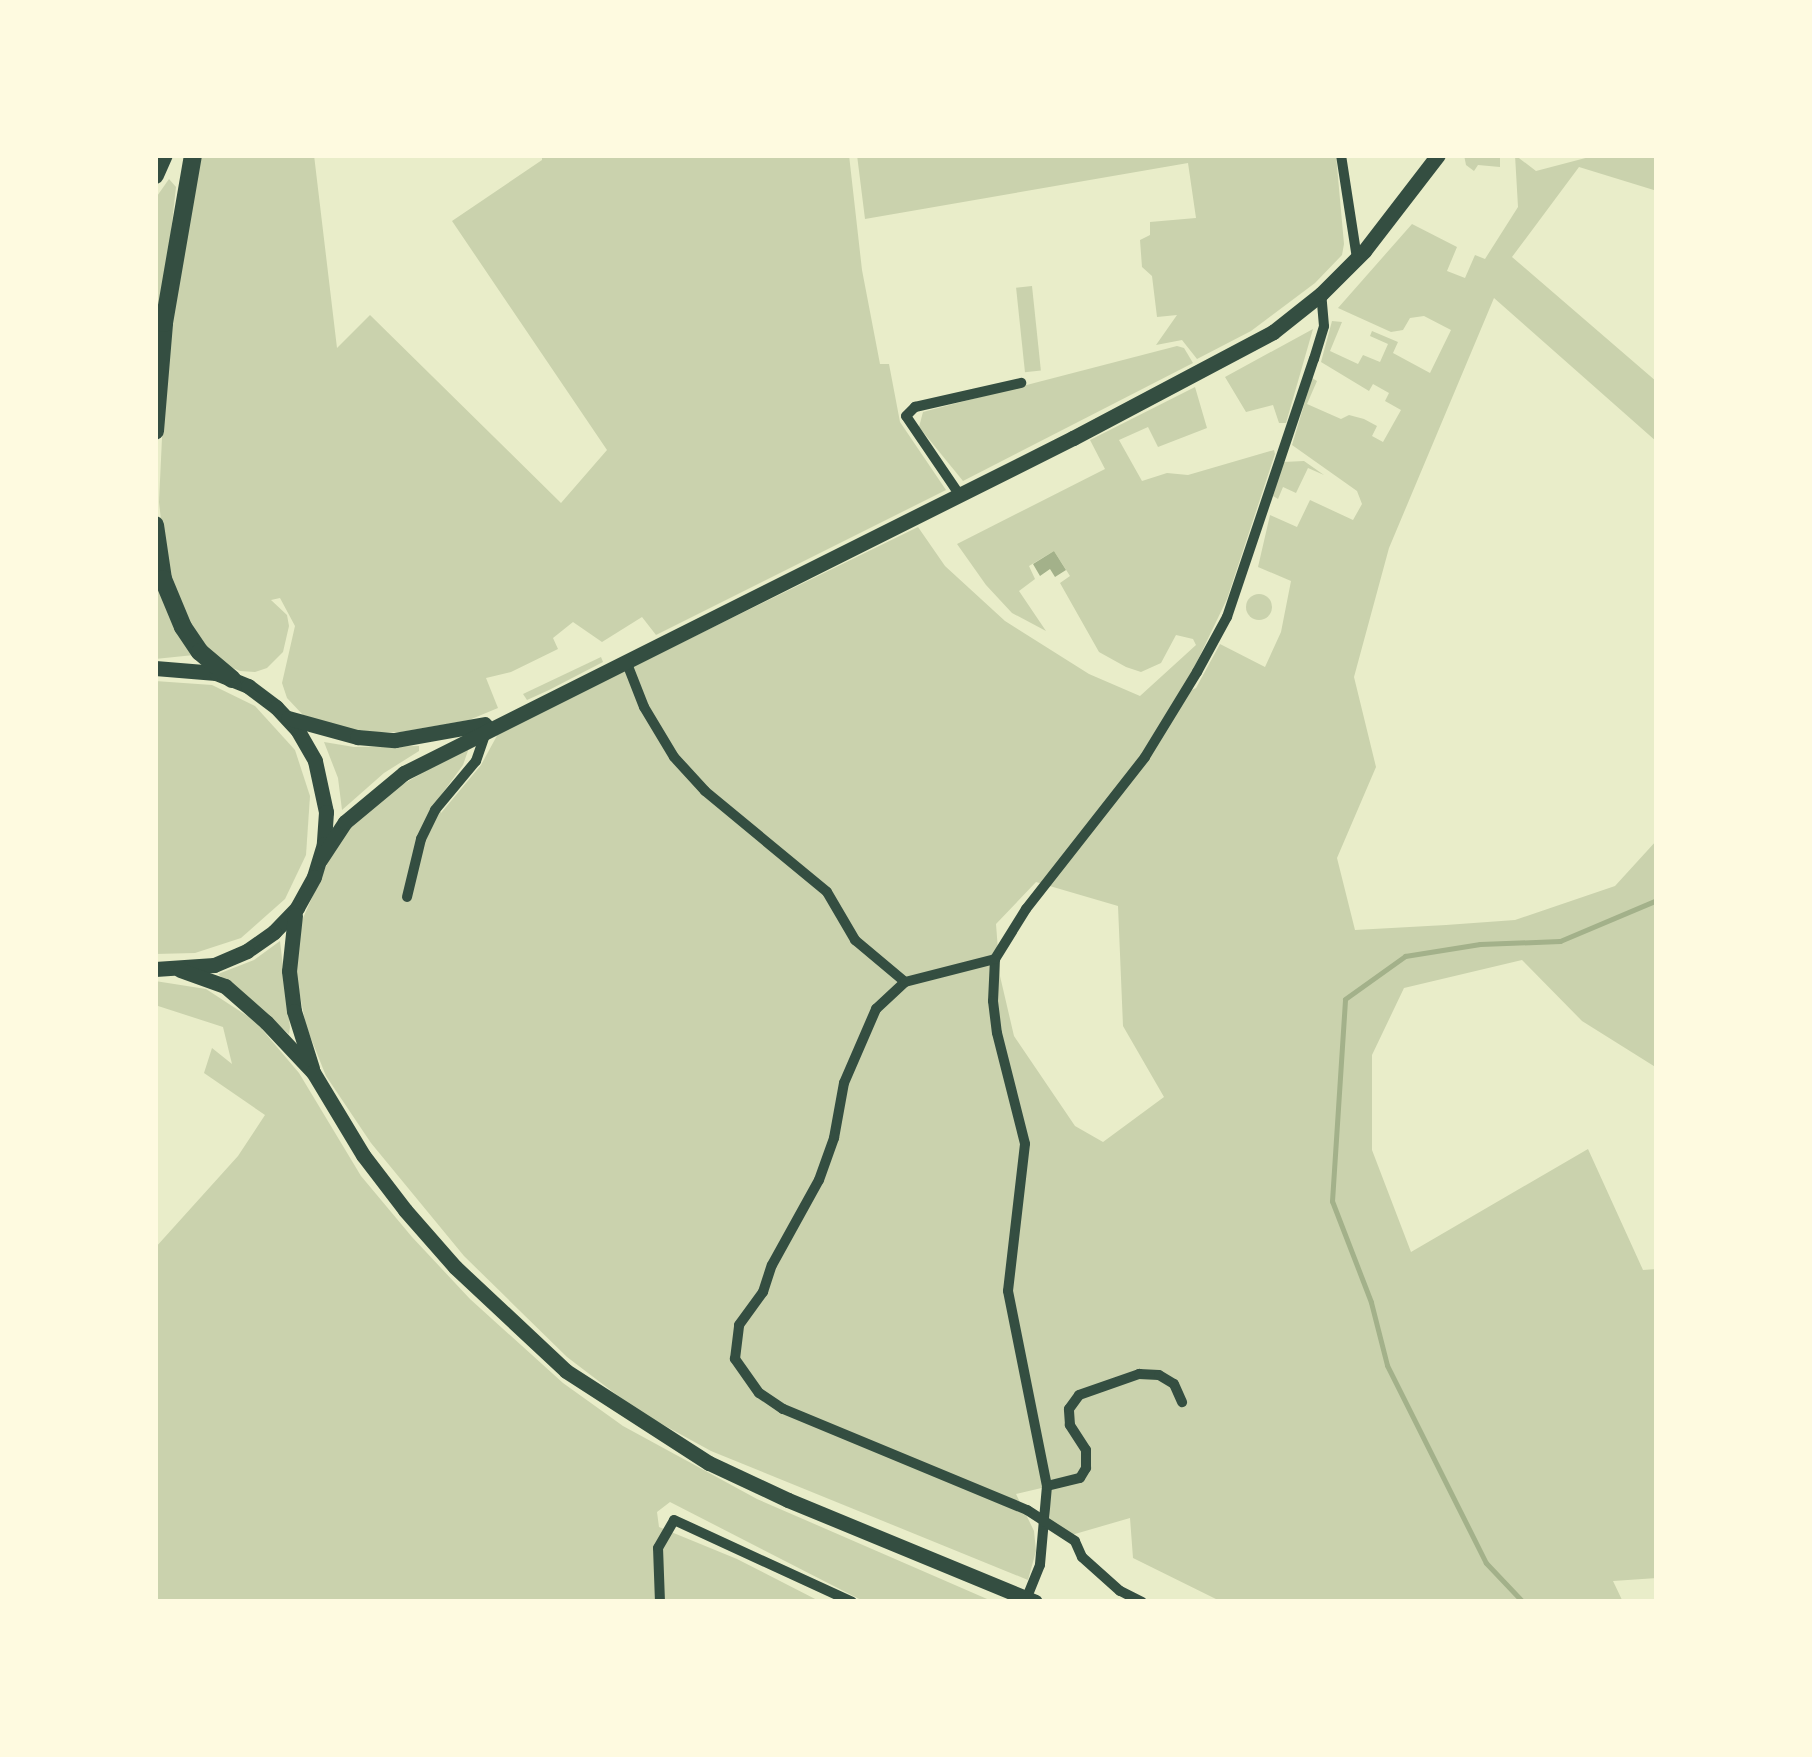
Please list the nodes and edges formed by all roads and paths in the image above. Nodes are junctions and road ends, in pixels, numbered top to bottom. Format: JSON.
{"nodes":[{"id":1,"x":164,"y":155,"type":"edge"},
{"id":2,"x":193,"y":155,"type":"edge"},
{"id":3,"x":1341,"y":155,"type":"edge"},
{"id":4,"x":1438,"y":155,"type":"edge"},
{"id":5,"x":155,"y":175,"type":"edge"},
{"id":6,"x":1357,"y":258,"type":"junction"},
{"id":7,"x":1321,"y":294,"type":"junction"},
{"id":8,"x":1020,"y":383,"type":"dead end"},
{"id":9,"x":155,"y":431,"type":"edge"},
{"id":10,"x":959,"y":494,"type":"junction"},
{"id":11,"x":155,"y":525,"type":"edge"},
{"id":12,"x":626,"y":661,"type":"junction"},
{"id":13,"x":155,"y":668,"type":"edge"},
{"id":14,"x":232,"y":679,"type":"junction"},
{"id":15,"x":288,"y":718,"type":"junction"},
{"id":16,"x":509,"y":719,"type":"junction"},
{"id":17,"x":487,"y":730,"type":"junction"},
{"id":18,"x":320,"y":860,"type":"junction"},
{"id":19,"x":407,"y":897,"type":"dead end"},
{"id":20,"x":297,"y":908,"type":"junction"},
{"id":21,"x":995,"y":960,"type":"junction"},
{"id":22,"x":155,"y":969,"type":"edge"},
{"id":23,"x":180,"y":970,"type":"junction"},
{"id":24,"x":905,"y":982,"type":"junction"},
{"id":25,"x":313,"y":1072,"type":"junction"},
{"id":26,"x":1182,"y":1402,"type":"dead end"},
{"id":27,"x":1047,"y":1486,"type":"junction"},
{"id":28,"x":1045,"y":1520,"type":"junction"},
{"id":29,"x":660,"y":1602,"type":"edge"},
{"id":30,"x":852,"y":1602,"type":"edge"},
{"id":31,"x":1025,"y":1602,"type":"edge"},
{"id":32,"x":1035,"y":1602,"type":"edge"},
{"id":33,"x":1142,"y":1602,"type":"edge"}],
"edges":[{"from":1,"to":5,"type":"highway"},
{"from":2,"to":9,"type":"highway"},
{"from":3,"to":6,"type":"street"},
{"from":4,"to":6,"type":"main road"},
{"from":6,"to":7,"type":"main road"},
{"from":7,"to":10,"type":"main road"},
{"from":7,"to":21,"type":"street"},
{"from":8,"to":10,"type":"street"},
{"from":10,"to":12,"type":"main road"},
{"from":11,"to":14,"type":"highway"},
{"from":12,"to":16,"type":"main road"},
{"from":12,"to":24,"type":"street"},
{"from":13,"to":14,"type":"main road"},
{"from":14,"to":15,"type":"main road"},
{"from":15,"to":16,"type":"main road"},
{"from":15,"to":18,"type":"main road"},
{"from":16,"to":17,"type":"main road"},
{"from":17,"to":18,"type":"main road"},
{"from":17,"to":19,"type":"street"},
{"from":18,"to":20,"type":"main road"},
{"from":20,"to":23,"type":"main road"},
{"from":20,"to":25,"type":"main road"},
{"from":21,"to":24,"type":"street"},
{"from":21,"to":27,"type":"street"},
{"from":22,"to":23,"type":"main road"},
{"from":23,"to":25,"type":"main road"},
{"from":24,"to":28,"type":"street"},
{"from":25,"to":32,"type":"main road"},
{"from":26,"to":27,"type":"street"},
{"from":27,"to":28,"type":"street"},
{"from":28,"to":31,"type":"street"},
{"from":28,"to":33,"type":"street"},
{"from":29,"to":30,"type":"street"}]}
